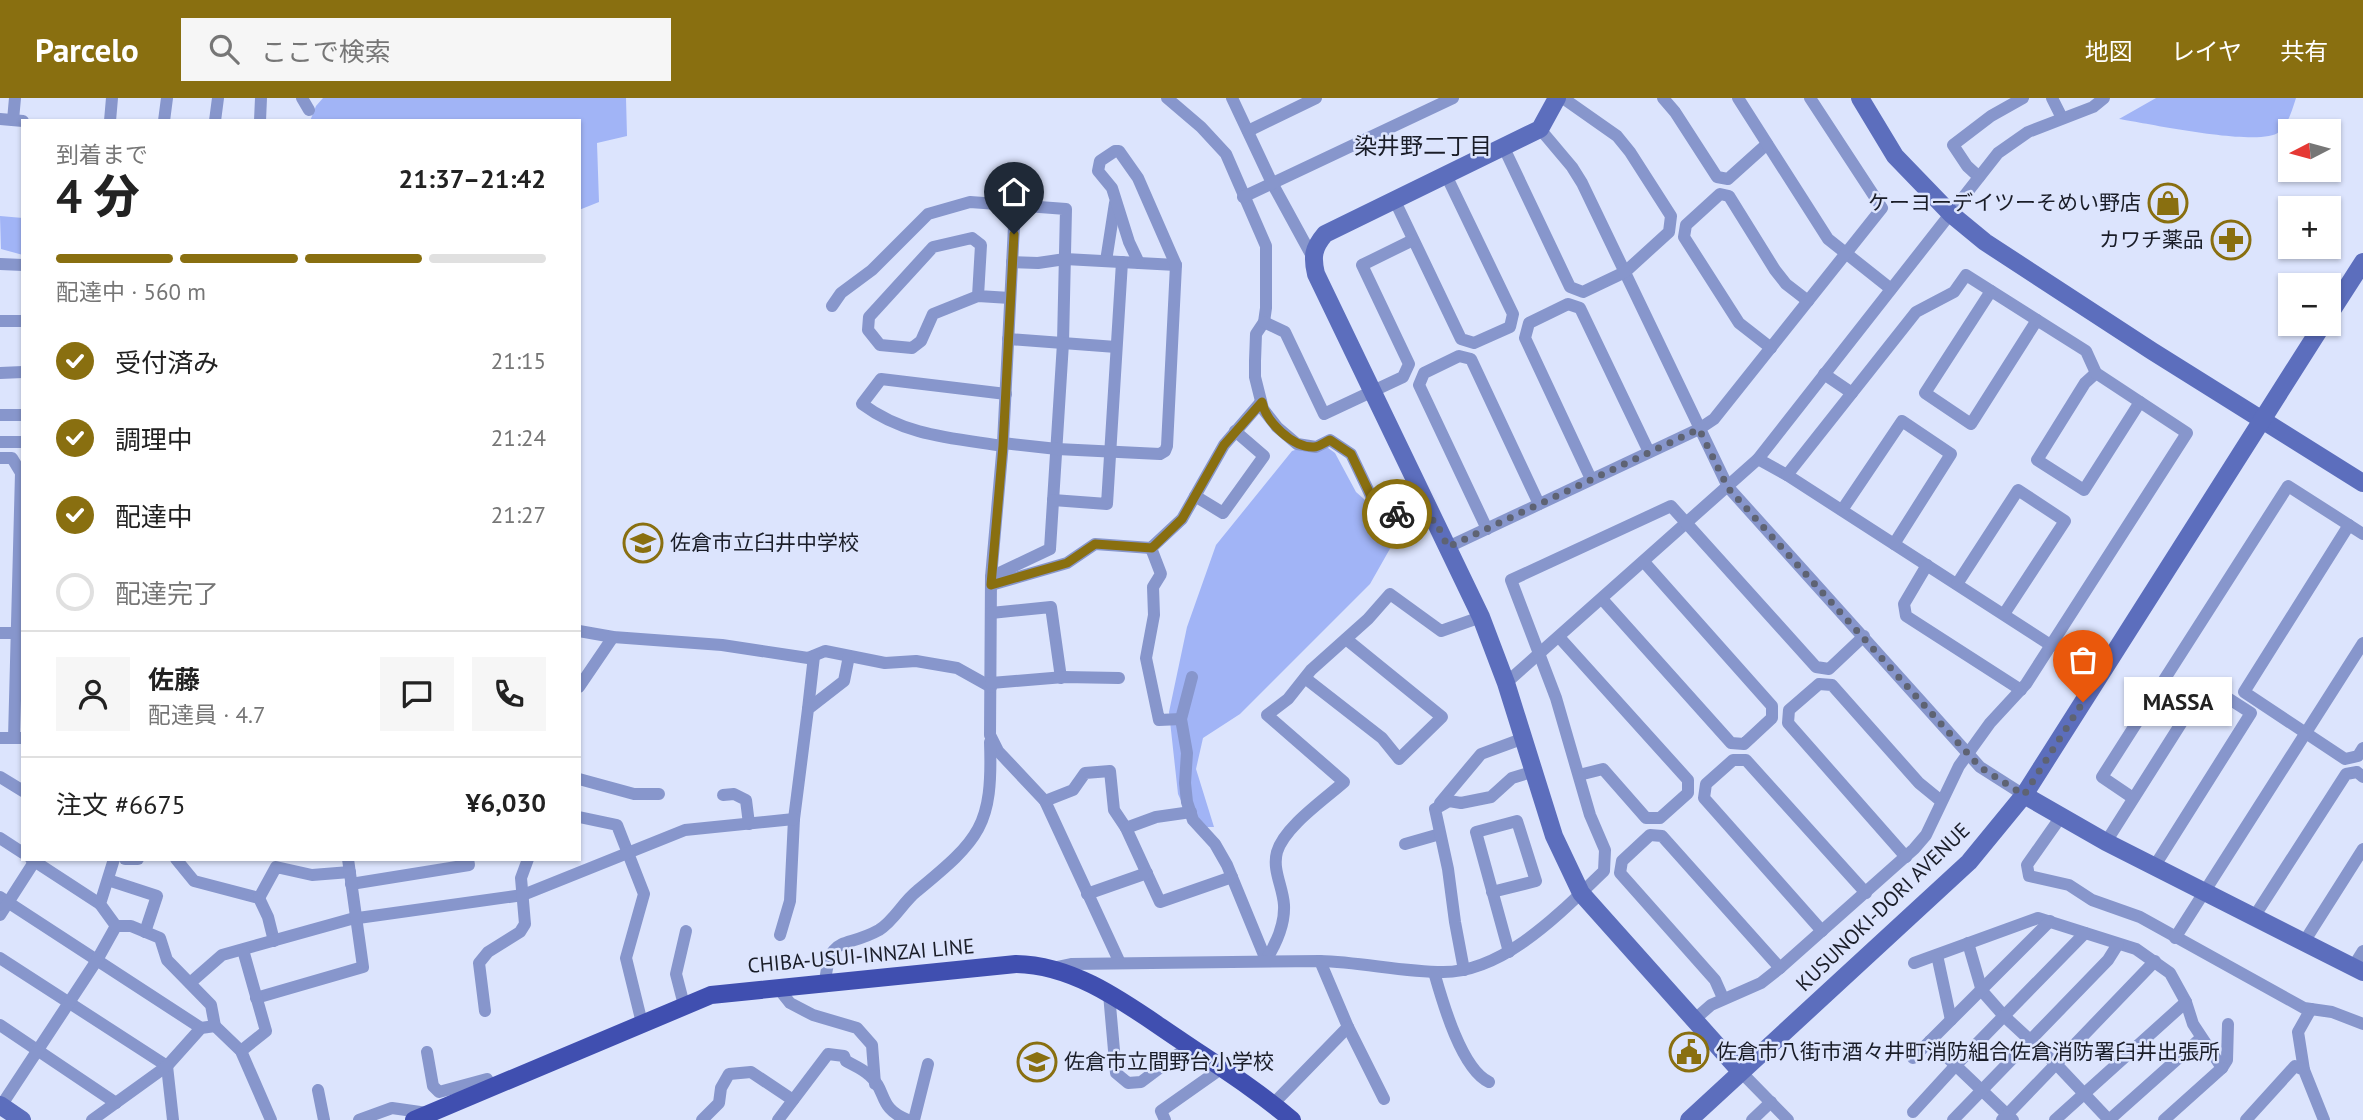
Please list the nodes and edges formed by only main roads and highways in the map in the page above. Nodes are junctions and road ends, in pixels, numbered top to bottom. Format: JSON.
{"nodes":[{"id":1,"x":422,"y":1116,"type":"edge"},
{"id":2,"x":1292,"y":1120,"type":"edge"}],
"edges":[{"from":1,"to":2,"type":"main road","name":"CHIBA-USUI-INNZAI LINE"}]}
